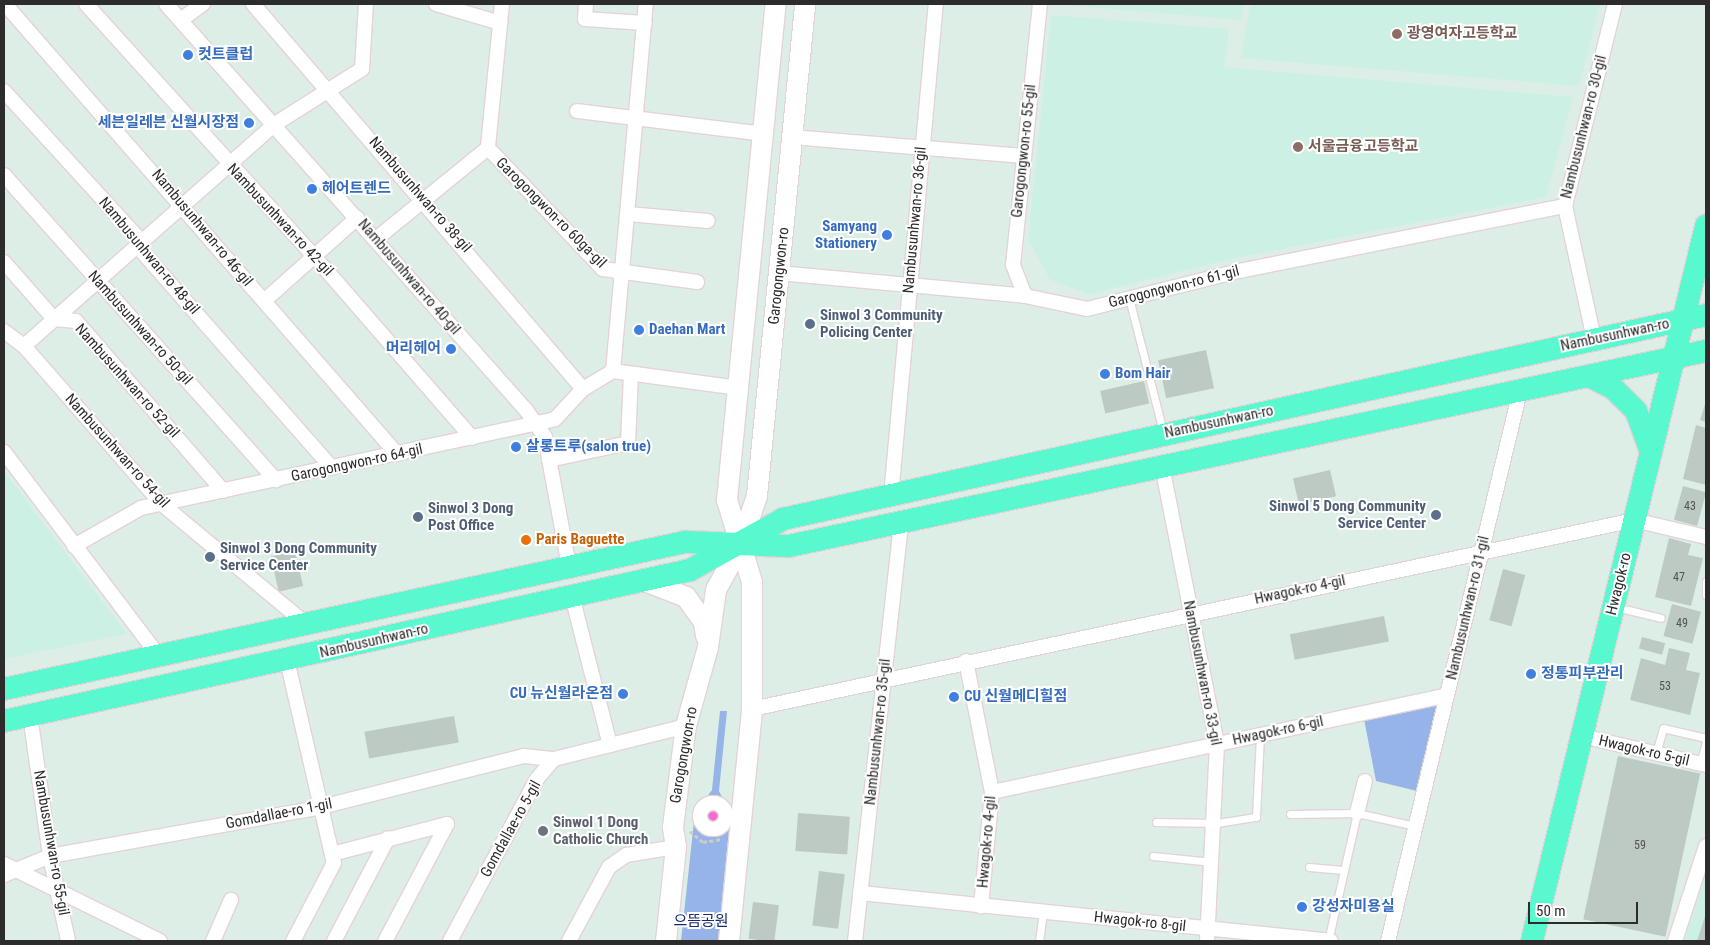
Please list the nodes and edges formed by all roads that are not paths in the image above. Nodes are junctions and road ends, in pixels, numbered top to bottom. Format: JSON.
{"nodes":[{"id":1,"x":5,"y":4,"type":"edge"},
{"id":2,"x":86,"y":4,"type":"edge"},
{"id":3,"x":166,"y":4,"type":"edge"},
{"id":4,"x":203,"y":4,"type":"edge"},
{"id":5,"x":253,"y":4,"type":"edge"},
{"id":6,"x":366,"y":4,"type":"edge"},
{"id":7,"x":436,"y":4,"type":"edge"},
{"id":8,"x":502,"y":4,"type":"edge"},
{"id":9,"x":586,"y":4,"type":"edge"},
{"id":10,"x":646,"y":4,"type":"edge"},
{"id":11,"x":776,"y":4,"type":"edge"},
{"id":12,"x":805,"y":4,"type":"edge"},
{"id":13,"x":936,"y":4,"type":"edge"},
{"id":14,"x":1040,"y":4,"type":"edge"},
{"id":15,"x":1615,"y":4,"type":"edge"},
{"id":16,"x":182,"y":19,"type":"junction"},
{"id":17,"x":500,"y":23,"type":"junction"},
{"id":18,"x":645,"y":23,"type":"junction"},
{"id":19,"x":328,"y":89,"type":"junction"},
{"id":20,"x":4,"y":91,"type":"edge"},
{"id":21,"x":577,"y":111,"type":"dead end"},
{"id":22,"x":636,"y":118,"type":"junction"},
{"id":23,"x":275,"y":124,"type":"junction"},
{"id":24,"x":764,"y":134,"type":"junction"},
{"id":25,"x":792,"y":137,"type":"junction"},
{"id":26,"x":488,"y":148,"type":"junction"},
{"id":27,"x":921,"y":148,"type":"junction"},
{"id":28,"x":1024,"y":156,"type":"junction"},
{"id":29,"x":228,"y":165,"type":"junction"},
{"id":30,"x":4,"y":175,"type":"edge"},
{"id":31,"x":423,"y":197,"type":"junction"},
{"id":32,"x":182,"y":206,"type":"junction"},
{"id":33,"x":1565,"y":206,"type":"junction"},
{"id":34,"x":628,"y":214,"type":"junction"},
{"id":35,"x":357,"y":218,"type":"junction"},
{"id":36,"x":708,"y":221,"type":"dead end"},
{"id":37,"x":1706,"y":226,"type":"edge"},
{"id":38,"x":376,"y":239,"type":"junction"},
{"id":39,"x":137,"y":246,"type":"junction"},
{"id":40,"x":314,"y":256,"type":"junction"},
{"id":41,"x":4,"y":262,"type":"edge"},
{"id":42,"x":779,"y":273,"type":"junction"},
{"id":43,"x":622,"y":275,"type":"junction"},
{"id":44,"x":98,"y":281,"type":"junction"},
{"id":45,"x":697,"y":282,"type":"dead end"},
{"id":46,"x":909,"y":285,"type":"junction"},
{"id":47,"x":1025,"y":296,"type":"junction"},
{"id":48,"x":1129,"y":298,"type":"junction"},
{"id":49,"x":264,"y":301,"type":"junction"},
{"id":50,"x":1706,"y":315,"type":"edge"},
{"id":51,"x":54,"y":319,"type":"junction"},
{"id":52,"x":1684,"y":320,"type":"junction"},
{"id":53,"x":4,"y":331,"type":"edge"},
{"id":54,"x":1590,"y":340,"type":"junction"},
{"id":55,"x":24,"y":346,"type":"junction"},
{"id":56,"x":1706,"y":351,"type":"edge"},
{"id":57,"x":1675,"y":358,"type":"junction"},
{"id":58,"x":613,"y":370,"type":"junction"},
{"id":59,"x":631,"y":375,"type":"junction"},
{"id":60,"x":1589,"y":376,"type":"junction"},
{"id":61,"x":1555,"y":383,"type":"junction"},
{"id":62,"x":739,"y":388,"type":"junction"},
{"id":63,"x":583,"y":389,"type":"junction"},
{"id":64,"x":1520,"y":391,"type":"junction"},
{"id":65,"x":536,"y":424,"type":"junction"},
{"id":66,"x":1164,"y":434,"type":"junction"},
{"id":67,"x":472,"y":438,"type":"junction"},
{"id":68,"x":4,"y":452,"type":"edge"},
{"id":69,"x":1651,"y":452,"type":"junction"},
{"id":70,"x":397,"y":454,"type":"junction"},
{"id":71,"x":549,"y":460,"type":"junction"},
{"id":72,"x":1162,"y":466,"type":"junction"},
{"id":73,"x":332,"y":468,"type":"junction"},
{"id":74,"x":276,"y":480,"type":"junction"},
{"id":75,"x":223,"y":491,"type":"junction"},
{"id":76,"x":891,"y":496,"type":"junction"},
{"id":77,"x":162,"y":504,"type":"junction"},
{"id":78,"x":1634,"y":520,"type":"junction"},
{"id":79,"x":902,"y":522,"type":"junction"},
{"id":80,"x":1706,"y":537,"type":"edge"},
{"id":81,"x":74,"y":546,"type":"junction"},
{"id":82,"x":740,"y":546,"type":"junction"},
{"id":83,"x":1481,"y":552,"type":"junction"},
{"id":84,"x":569,"y":567,"type":"junction"},
{"id":85,"x":642,"y":580,"type":"junction"},
{"id":86,"x":1706,"y":581,"type":"edge"},
{"id":87,"x":1706,"y":595,"type":"edge"},
{"id":88,"x":572,"y":596,"type":"junction"},
{"id":89,"x":1613,"y":606,"type":"junction"},
{"id":90,"x":1191,"y":613,"type":"junction"},
{"id":91,"x":1661,"y":618,"type":"dead end"},
{"id":92,"x":306,"y":624,"type":"junction"},
{"id":93,"x":708,"y":648,"type":"junction"},
{"id":94,"x":159,"y":656,"type":"junction"},
{"id":95,"x":287,"y":660,"type":"junction"},
{"id":96,"x":966,"y":661,"type":"junction"},
{"id":97,"x":884,"y":678,"type":"junction"},
{"id":98,"x":4,"y":689,"type":"edge"},
{"id":99,"x":1447,"y":695,"type":"junction"},
{"id":100,"x":752,"y":709,"type":"junction"},
{"id":101,"x":30,"y":716,"type":"junction"},
{"id":102,"x":4,"y":721,"type":"edge"},
{"id":103,"x":686,"y":726,"type":"junction"},
{"id":104,"x":1260,"y":735,"type":"junction"},
{"id":105,"x":1582,"y":736,"type":"junction"},
{"id":106,"x":1706,"y":740,"type":"edge"},
{"id":107,"x":1217,"y":744,"type":"junction"},
{"id":108,"x":610,"y":745,"type":"junction"},
{"id":109,"x":1656,"y":753,"type":"junction"},
{"id":110,"x":554,"y":759,"type":"junction"},
{"id":111,"x":1703,"y":764,"type":"edge"},
{"id":112,"x":1364,"y":781,"type":"dead end"},
{"id":113,"x":992,"y":792,"type":"junction"},
{"id":114,"x":321,"y":807,"type":"junction"},
{"id":115,"x":1357,"y":813,"type":"junction"},
{"id":116,"x":1290,"y":814,"type":"dead end"},
{"id":117,"x":700,"y":817,"type":"dead end"},
{"id":118,"x":725,"y":820,"type":"dead end"},
{"id":119,"x":1156,"y":822,"type":"dead end"},
{"id":120,"x":1217,"y":823,"type":"junction"},
{"id":121,"x":1416,"y":826,"type":"junction"},
{"id":122,"x":388,"y":838,"type":"junction"},
{"id":123,"x":1706,"y":846,"type":"edge"},
{"id":124,"x":676,"y":847,"type":"junction"},
{"id":125,"x":332,"y":854,"type":"junction"},
{"id":126,"x":50,"y":856,"type":"junction"},
{"id":127,"x":1153,"y":856,"type":"dead end"},
{"id":128,"x":1214,"y":862,"type":"junction"},
{"id":129,"x":1309,"y":867,"type":"dead end"},
{"id":130,"x":8,"y":869,"type":"edge"},
{"id":131,"x":1344,"y":870,"type":"junction"},
{"id":132,"x":60,"y":891,"type":"junction"},
{"id":133,"x":860,"y":894,"type":"junction"},
{"id":134,"x":231,"y":900,"type":"dead end"},
{"id":135,"x":981,"y":906,"type":"junction"},
{"id":136,"x":1043,"y":912,"type":"junction"},
{"id":137,"x":1208,"y":935,"type":"edge"},
{"id":138,"x":68,"y":941,"type":"edge"},
{"id":139,"x":160,"y":941,"type":"edge"},
{"id":140,"x":213,"y":941,"type":"edge"},
{"id":141,"x":293,"y":941,"type":"edge"},
{"id":142,"x":334,"y":941,"type":"edge"},
{"id":143,"x":385,"y":941,"type":"edge"},
{"id":144,"x":450,"y":941,"type":"edge"},
{"id":145,"x":569,"y":941,"type":"edge"},
{"id":146,"x":666,"y":941,"type":"edge"},
{"id":147,"x":729,"y":941,"type":"edge"},
{"id":148,"x":855,"y":941,"type":"edge"},
{"id":149,"x":1040,"y":941,"type":"edge"},
{"id":150,"x":1328,"y":941,"type":"edge"},
{"id":151,"x":1331,"y":941,"type":"edge"},
{"id":152,"x":1388,"y":941,"type":"edge"},
{"id":153,"x":1532,"y":941,"type":"edge"},
{"id":154,"x":1675,"y":941,"type":"edge"}],
"edges":[{"from":1,"to":32,"type":"street","name":"Nambusunhwan-ro 46-gil"},
{"from":2,"to":29,"type":"street","name":"Nambusunhwan-ro 42-gil"},
{"from":3,"to":16,"type":"street","name":"Nambusunhwan-ro 40-gil"},
{"from":4,"to":16,"type":"street"},
{"from":5,"to":19,"type":"street","name":"Nambusunhwan-ro 38-gil"},
{"from":6,"to":19,"type":"street"},
{"from":7,"to":17,"type":"street"},
{"from":8,"to":17,"type":"street","name":"Garogongwon-ro 60ga-gil"},
{"from":9,"to":18,"type":"street"},
{"from":10,"to":18,"type":"street"},
{"from":11,"to":24,"type":"main road","name":"Garogongwon-ro"},
{"from":12,"to":25,"type":"main road","name":"Garogongwon-ro"},
{"from":13,"to":27,"type":"street","name":"Nambusunhwan-ro 36-gil"},
{"from":14,"to":28,"type":"street","name":"Garogongwon-ro 55-gil"},
{"from":15,"to":33,"type":"street","name":"Nambusunhwan-ro 30-gil"},
{"from":16,"to":23,"type":"street","name":"Nambusunhwan-ro 40-gil"},
{"from":17,"to":26,"type":"street","name":"Garogongwon-ro 60ga-gil"},
{"from":18,"to":22,"type":"street"},
{"from":19,"to":23,"type":"street"},
{"from":19,"to":31,"type":"street","name":"Nambusunhwan-ro 38-gil"},
{"from":20,"to":39,"type":"street","name":"Nambusunhwan-ro 48-gil"},
{"from":21,"to":22,"type":"street"},
{"from":22,"to":24,"type":"street"},
{"from":22,"to":34,"type":"street"},
{"from":23,"to":29,"type":"street"},
{"from":23,"to":35,"type":"street","name":"Nambusunhwan-ro 40-gil"},
{"from":24,"to":62,"type":"main road","name":"Garogongwon-ro"},
{"from":25,"to":27,"type":"street"},
{"from":25,"to":42,"type":"main road","name":"Garogongwon-ro"},
{"from":26,"to":31,"type":"street"},
{"from":26,"to":43,"type":"street","name":"Garogongwon-ro 60ga-gil"},
{"from":27,"to":28,"type":"street"},
{"from":27,"to":46,"type":"street","name":"Nambusunhwan-ro 36-gil"},
{"from":28,"to":47,"type":"street","name":"Garogongwon-ro 55-gil"},
{"from":29,"to":32,"type":"street"},
{"from":29,"to":40,"type":"street","name":"Nambusunhwan-ro 42-gil"},
{"from":30,"to":44,"type":"street","name":"Nambusunhwan-ro 50-gil"},
{"from":31,"to":38,"type":"street"},
{"from":31,"to":63,"type":"street","name":"Nambusunhwan-ro 38-gil"},
{"from":32,"to":39,"type":"street"},
{"from":32,"to":49,"type":"street","name":"Nambusunhwan-ro 46-gil"},
{"from":33,"to":48,"type":"street","name":"Garogongwon-ro 61-gil"},
{"from":33,"to":54,"type":"street","name":"Nambusunhwan-ro 30-gil"},
{"from":34,"to":36,"type":"street"},
{"from":34,"to":43,"type":"street"},
{"from":35,"to":38,"type":"street","name":"Nambusunhwan-ro 40-gil"},
{"from":35,"to":40,"type":"street"},
{"from":37,"to":52,"type":"main road","name":"Hwagok-ro"},
{"from":38,"to":65,"type":"street","name":"Nambusunhwan-ro 40-gil"},
{"from":39,"to":44,"type":"street"},
{"from":39,"to":73,"type":"street","name":"Nambusunhwan-ro 48-gil"},
{"from":40,"to":49,"type":"street"},
{"from":40,"to":67,"type":"street","name":"Nambusunhwan-ro 42-gil"},
{"from":41,"to":51,"type":"street","name":"Nambusunhwan-ro 52-gil"},
{"from":42,"to":46,"type":"street","name":"Garogongwon-ro 61-gil"},
{"from":42,"to":82,"type":"main road","name":"Garogongwon-ro"},
{"from":43,"to":45,"type":"street","name":"Garogongwon-ro 60ga-gil"},
{"from":43,"to":58,"type":"street"},
{"from":44,"to":51,"type":"street"},
{"from":44,"to":74,"type":"street","name":"Nambusunhwan-ro 50-gil"},
{"from":46,"to":47,"type":"street","name":"Garogongwon-ro 61-gil"},
{"from":46,"to":76,"type":"street","name":"Nambusunhwan-ro 36-gil"},
{"from":47,"to":48,"type":"street","name":"Garogongwon-ro 61-gil"},
{"from":48,"to":66,"type":"lane"},
{"from":49,"to":70,"type":"street","name":"Nambusunhwan-ro 46-gil"},
{"from":50,"to":52,"type":"main road","name":"Nambusunhwan-ro"},
{"from":51,"to":55,"type":"street"},
{"from":51,"to":75,"type":"street","name":"Nambusunhwan-ro 52-gil"},
{"from":52,"to":54,"type":"main road","name":"Nambusunhwan-ro"},
{"from":52,"to":57,"type":"main road","name":"Hwagok-ro"},
{"from":53,"to":55,"type":"street","name":"Nambusunhwan-ro 54-gil"},
{"from":54,"to":61,"type":"main road"},
{"from":54,"to":66,"type":"main road","name":"Nambusunhwan-ro"},
{"from":55,"to":77,"type":"street","name":"Nambusunhwan-ro 54-gil"},
{"from":56,"to":57,"type":"main road","name":"Nambusunhwan-ro"},
{"from":57,"to":60,"type":"main road","name":"Nambusunhwan-ro"},
{"from":57,"to":69,"type":"main road","name":"Hwagok-ro"},
{"from":58,"to":59,"type":"street"},
{"from":58,"to":63,"type":"street","name":"Garogongwon-ro 64-gil"},
{"from":59,"to":62,"type":"street"},
{"from":59,"to":71,"type":"street"},
{"from":60,"to":61,"type":"main road","name":"Nambusunhwan-ro"},
{"from":60,"to":69,"type":"main road"},
{"from":61,"to":64,"type":"main road","name":"Nambusunhwan-ro"},
{"from":62,"to":82,"type":"main road","name":"Garogongwon-ro"},
{"from":63,"to":65,"type":"street","name":"Garogongwon-ro 64-gil"},
{"from":64,"to":72,"type":"main road","name":"Nambusunhwan-ro"},
{"from":64,"to":83,"type":"street","name":"Nambusunhwan-ro 31-gil"},
{"from":65,"to":67,"type":"street","name":"Garogongwon-ro 64-gil"},
{"from":65,"to":71,"type":"street","name":"Nambusunhwan-ro 40-gil"},
{"from":66,"to":76,"type":"main road","name":"Nambusunhwan-ro"},
{"from":67,"to":70,"type":"street","name":"Garogongwon-ro 64-gil"},
{"from":68,"to":81,"type":"street"},
{"from":69,"to":78,"type":"main road","name":"Hwagok-ro"},
{"from":70,"to":73,"type":"street","name":"Garogongwon-ro 64-gil"},
{"from":71,"to":84,"type":"street","name":"Nambusunhwan-ro 40-gil"},
{"from":72,"to":79,"type":"main road","name":"Nambusunhwan-ro"},
{"from":72,"to":90,"type":"street","name":"Nambusunhwan-ro 33-gil"},
{"from":73,"to":74,"type":"street","name":"Garogongwon-ro 64-gil"},
{"from":74,"to":75,"type":"street","name":"Garogongwon-ro 64-gil"},
{"from":75,"to":77,"type":"street","name":"Garogongwon-ro 64-gil"},
{"from":76,"to":82,"type":"main road","name":"Nambusunhwan-ro"},
{"from":77,"to":81,"type":"street","name":"Garogongwon-ro 64-gil"},
{"from":77,"to":92,"type":"street","name":"Nambusunhwan-ro 54-gil"},
{"from":78,"to":80,"type":"street"},
{"from":78,"to":83,"type":"street","name":"Hwagok-ro 4-gil"},
{"from":78,"to":89,"type":"main road","name":"Hwagok-ro"},
{"from":79,"to":82,"type":"main road","name":"Nambusunhwan-ro"},
{"from":79,"to":97,"type":"street","name":"Nambusunhwan-ro 35-gil"},
{"from":81,"to":94,"type":"street"},
{"from":82,"to":84,"type":"main road","name":"Nambusunhwan-ro"},
{"from":82,"to":85,"type":"main road","name":"Nambusunhwan-ro"},
{"from":82,"to":93,"type":"main road","name":"Garogongwon-ro"},
{"from":82,"to":100,"type":"main road","name":"Garogongwon-ro"},
{"from":83,"to":90,"type":"street","name":"Hwagok-ro 4-gil"},
{"from":83,"to":99,"type":"street","name":"Nambusunhwan-ro 31-gil"},
{"from":84,"to":92,"type":"main road","name":"Nambusunhwan-ro"},
{"from":85,"to":88,"type":"main road","name":"Nambusunhwan-ro"},
{"from":85,"to":93,"type":"main road"},
{"from":86,"to":87,"type":"lane"},
{"from":88,"to":95,"type":"main road","name":"Nambusunhwan-ro"},
{"from":88,"to":108,"type":"street"},
{"from":89,"to":91,"type":"lane"},
{"from":89,"to":105,"type":"main road","name":"Hwagok-ro"},
{"from":90,"to":96,"type":"street","name":"Hwagok-ro 4-gil"},
{"from":90,"to":107,"type":"street","name":"Nambusunhwan-ro 33-gil"},
{"from":92,"to":94,"type":"main road","name":"Nambusunhwan-ro"},
{"from":93,"to":103,"type":"main road","name":"Garogongwon-ro"},
{"from":94,"to":98,"type":"main road","name":"Nambusunhwan-ro"},
{"from":95,"to":101,"type":"main road","name":"Nambusunhwan-ro"},
{"from":95,"to":114,"type":"street"},
{"from":96,"to":97,"type":"street","name":"Hwagok-ro 4-gil"},
{"from":96,"to":113,"type":"street","name":"Hwagok-ro 4-gil"},
{"from":97,"to":100,"type":"street","name":"Hwagok-ro 4-gil"},
{"from":97,"to":133,"type":"street","name":"Nambusunhwan-ro 35-gil"},
{"from":99,"to":104,"type":"street","name":"Hwagok-ro 6-gil"},
{"from":99,"to":121,"type":"street","name":"Nambusunhwan-ro 31-gil"},
{"from":100,"to":147,"type":"main road","name":"Garogongwon-ro"},
{"from":101,"to":102,"type":"main road","name":"Nambusunhwan-ro"},
{"from":101,"to":126,"type":"street","name":"Nambusunhwan-ro 55-gil"},
{"from":103,"to":108,"type":"street"},
{"from":103,"to":124,"type":"main road","name":"Garogongwon-ro"},
{"from":104,"to":107,"type":"street","name":"Hwagok-ro 6-gil"},
{"from":104,"to":120,"type":"lane"},
{"from":105,"to":109,"type":"street","name":"Hwagok-ro 5-gil"},
{"from":105,"to":153,"type":"main road","name":"Hwagok-ro"},
{"from":106,"to":109,"type":"lane"},
{"from":106,"to":111,"type":"lane"},
{"from":107,"to":113,"type":"street","name":"Hwagok-ro 6-gil"},
{"from":107,"to":120,"type":"street","name":"Nambusunhwan-ro 33-gil"},
{"from":108,"to":110,"type":"street"},
{"from":109,"to":111,"type":"street","name":"Hwagok-ro 5-gil"},
{"from":110,"to":114,"type":"street","name":"Gomdallae-ro 1-gil"},
{"from":110,"to":144,"type":"street","name":"Gomdallae-ro 5-gil"},
{"from":112,"to":115,"type":"street"},
{"from":113,"to":135,"type":"street","name":"Hwagok-ro 4-gil"},
{"from":114,"to":125,"type":"street"},
{"from":114,"to":126,"type":"street","name":"Gomdallae-ro 1-gil"},
{"from":115,"to":116,"type":"lane"},
{"from":115,"to":121,"type":"lane"},
{"from":115,"to":131,"type":"lane"},
{"from":117,"to":118,"type":"street"},
{"from":119,"to":120,"type":"lane"},
{"from":120,"to":128,"type":"street","name":"Nambusunhwan-ro 33-gil"},
{"from":121,"to":152,"type":"street","name":"Nambusunhwan-ro 31-gil"},
{"from":122,"to":125,"type":"street"},
{"from":122,"to":142,"type":"street"},
{"from":122,"to":143,"type":"street"},
{"from":123,"to":154,"type":"street"},
{"from":124,"to":145,"type":"street"},
{"from":124,"to":146,"type":"main road","name":"Garogongwon-ro"},
{"from":125,"to":141,"type":"street"},
{"from":126,"to":130,"type":"street","name":"Gomdallae-ro 1-gil"},
{"from":126,"to":132,"type":"street","name":"Nambusunhwan-ro 55-gil"},
{"from":127,"to":128,"type":"lane"},
{"from":128,"to":137,"type":"street","name":"Nambusunhwan-ro 33-gil"},
{"from":129,"to":131,"type":"lane"},
{"from":130,"to":132,"type":"street"},
{"from":131,"to":150,"type":"lane"},
{"from":132,"to":138,"type":"street","name":"Nambusunhwan-ro 55-gil"},
{"from":132,"to":139,"type":"street"},
{"from":133,"to":135,"type":"street","name":"Hwagok-ro 8-gil"},
{"from":133,"to":148,"type":"street","name":"Nambusunhwan-ro 35-gil"},
{"from":134,"to":140,"type":"street"},
{"from":135,"to":136,"type":"street","name":"Hwagok-ro 8-gil"},
{"from":136,"to":137,"type":"street","name":"Hwagok-ro 8-gil"},
{"from":136,"to":149,"type":"lane"},
{"from":137,"to":150,"type":"street","name":"Hwagok-ro 8-gil"},
{"from":150,"to":151,"type":"street","name":"Hwagok-ro 8-gil"}]}
